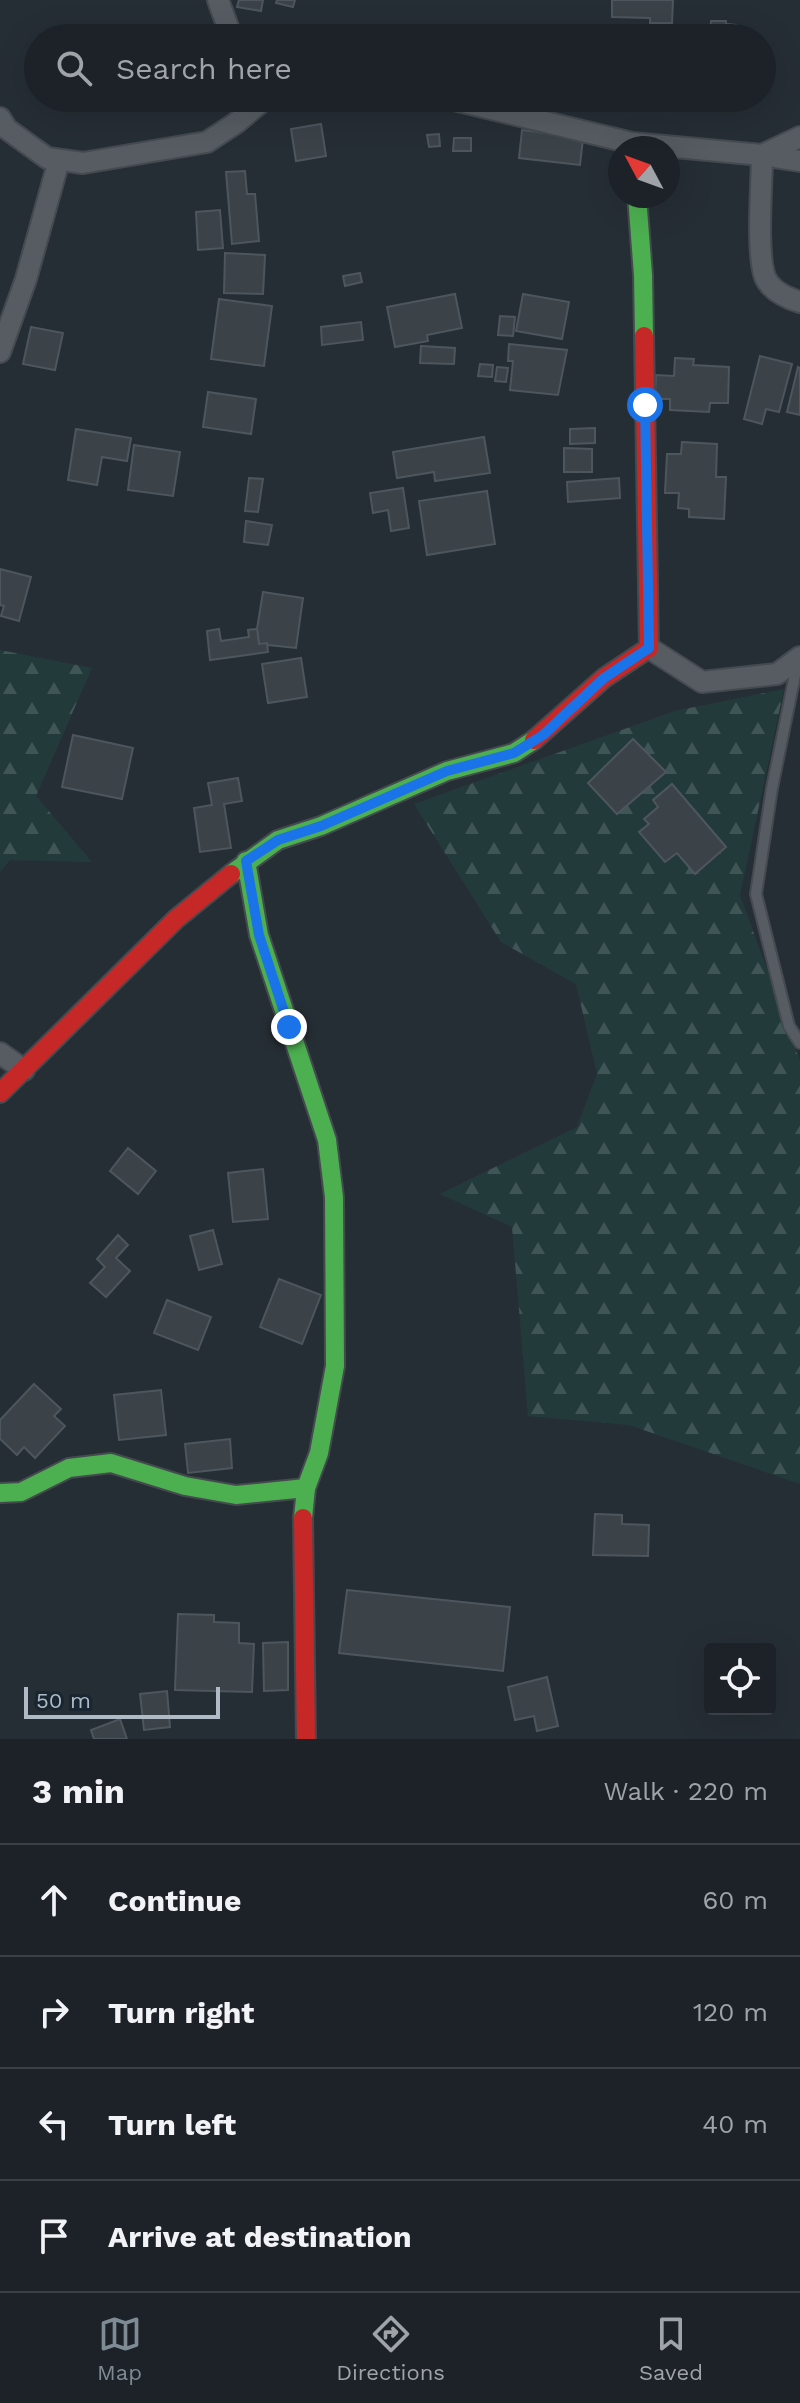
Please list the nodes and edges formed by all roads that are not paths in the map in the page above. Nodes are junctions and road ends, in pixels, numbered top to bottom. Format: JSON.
{"nodes":[{"id":1,"x":218,"y":0,"type":"edge"},
{"id":2,"x":227,"y":24,"type":"edge"},
{"id":3,"x":248,"y":112,"type":"edge"},
{"id":4,"x":501,"y":112,"type":"edge"},
{"id":5,"x":0,"y":118,"type":"edge"},
{"id":6,"x":800,"y":137,"type":"edge"},
{"id":7,"x":608,"y":139,"type":"edge"},
{"id":8,"x":680,"y":149,"type":"edge"},
{"id":9,"x":762,"y":155,"type":"junction"},
{"id":10,"x":59,"y":160,"type":"junction"},
{"id":11,"x":800,"y":161,"type":"edge"},
{"id":12,"x":638,"y":208,"type":"edge"},
{"id":13,"x":800,"y":302,"type":"edge"},
{"id":14,"x":0,"y":352,"type":"edge"},
{"id":15,"x":649,"y":648,"type":"junction"},
{"id":16,"x":799,"y":658,"type":"edge"},
{"id":17,"x":246,"y":861,"type":"junction"},
{"id":18,"x":800,"y":1043,"type":"edge"},
{"id":19,"x":0,"y":1053,"type":"edge"},
{"id":20,"x":24,"y":1070,"type":"junction"},
{"id":21,"x":0,"y":1093,"type":"edge"},
{"id":22,"x":306,"y":1488,"type":"junction"},
{"id":23,"x":0,"y":1493,"type":"edge"},
{"id":24,"x":306,"y":1739,"type":"edge"}],
"edges":[{"from":1,"to":2,"type":"street"},
{"from":3,"to":10,"type":"street"},
{"from":4,"to":7,"type":"street"},
{"from":5,"to":10,"type":"street"},
{"from":6,"to":9,"type":"street"},
{"from":8,"to":9,"type":"street"},
{"from":9,"to":11,"type":"street"},
{"from":9,"to":13,"type":"street"},
{"from":10,"to":14,"type":"street"},
{"from":12,"to":15,"type":"street"},
{"from":15,"to":16,"type":"street"},
{"from":15,"to":17,"type":"street"},
{"from":16,"to":18,"type":"lane"},
{"from":17,"to":20,"type":"street"},
{"from":17,"to":22,"type":"street"},
{"from":19,"to":20,"type":"street"},
{"from":20,"to":21,"type":"street"},
{"from":22,"to":23,"type":"street"},
{"from":22,"to":24,"type":"street"}]}
